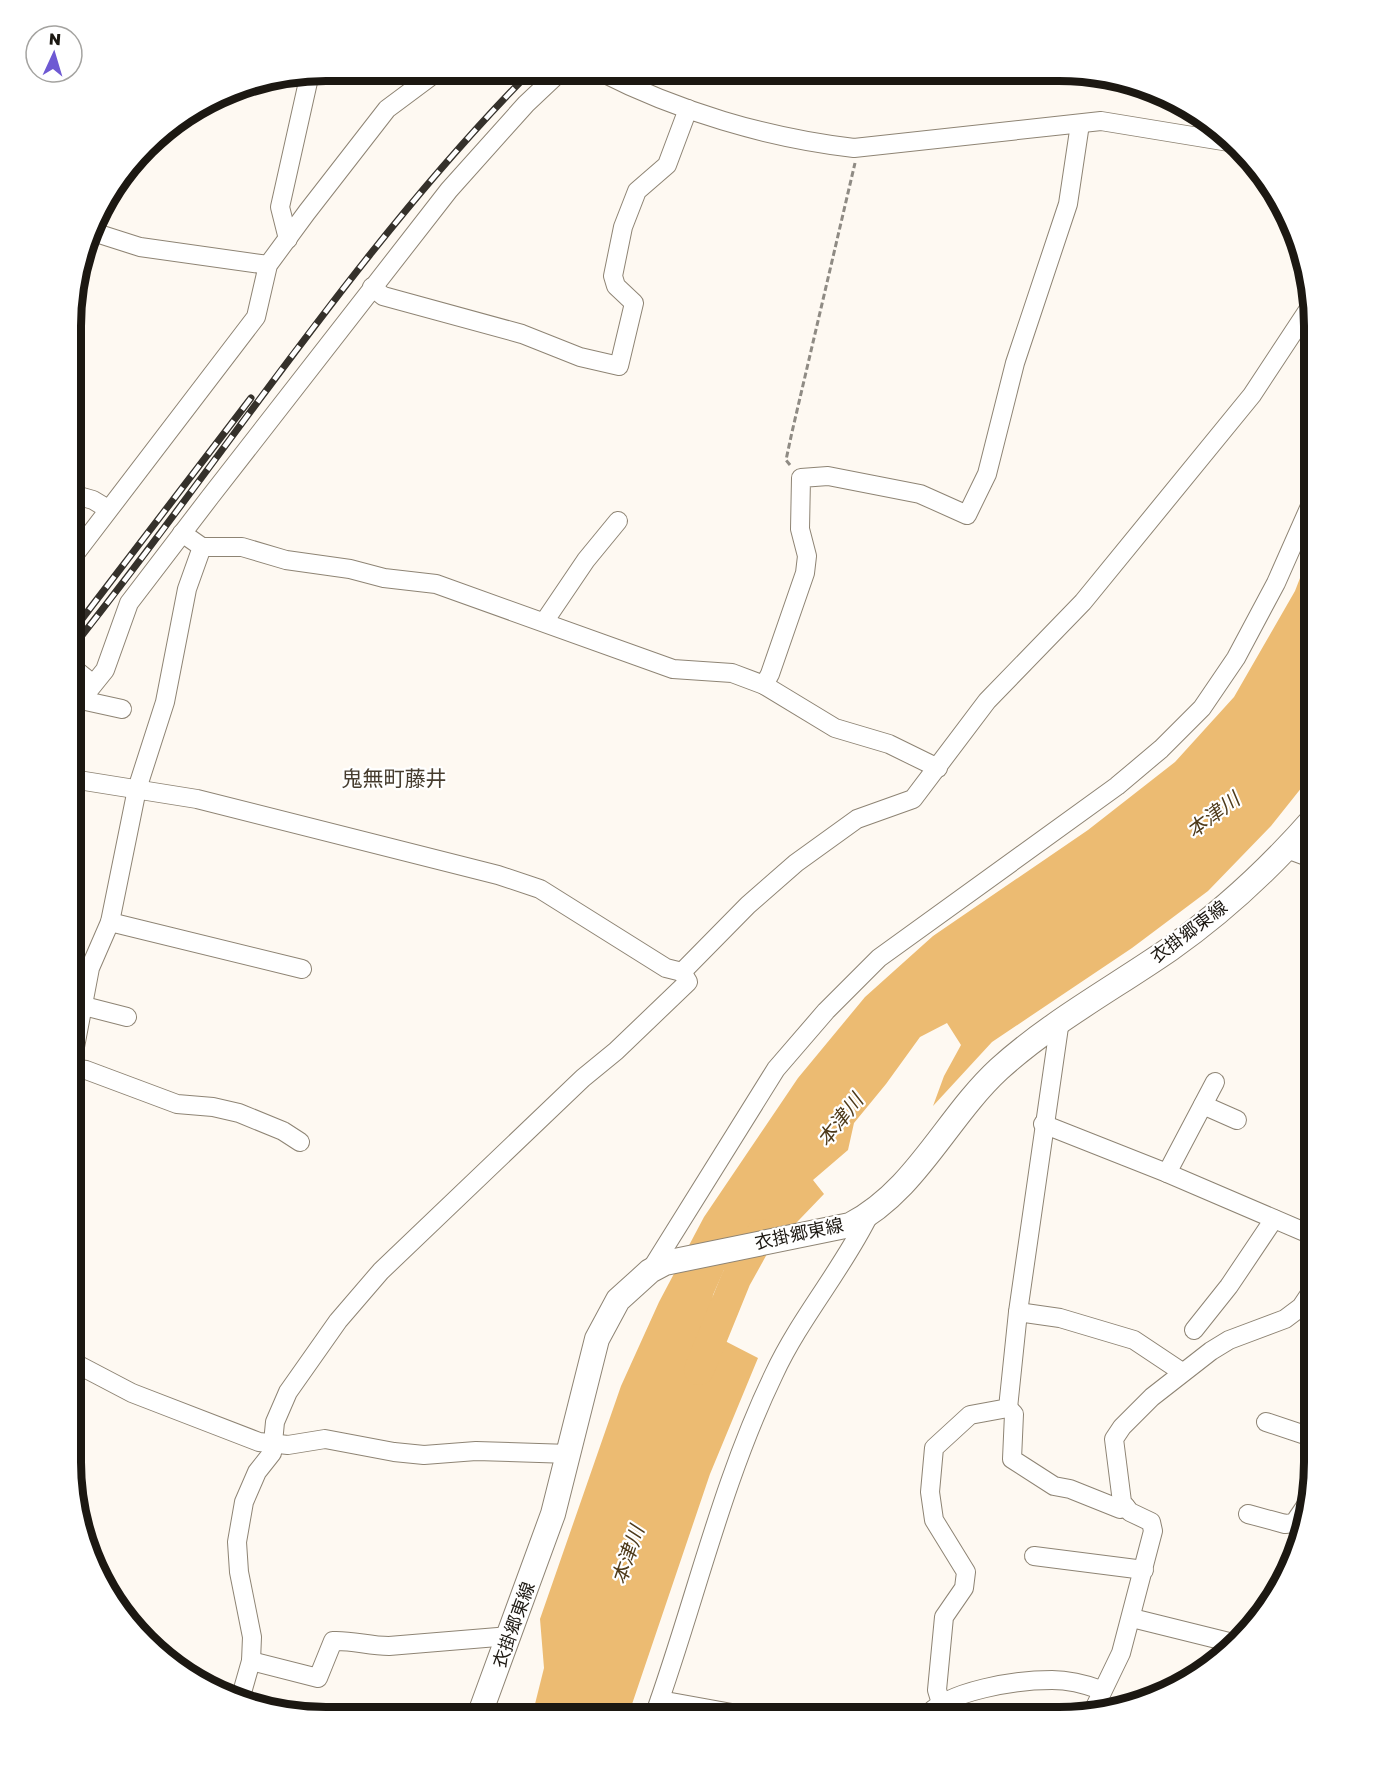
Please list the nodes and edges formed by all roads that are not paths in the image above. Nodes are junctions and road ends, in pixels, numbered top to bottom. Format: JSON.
{"nodes":[{"id":1,"x":425,"y":81,"type":"edge"},
{"id":2,"x":550,"y":81,"type":"edge"},
{"id":3,"x":618,"y":81,"type":"edge"},
{"id":4,"x":308,"y":82,"type":"edge"},
{"id":5,"x":688,"y":109,"type":"junction"},
{"id":6,"x":1080,"y":124,"type":"junction"},
{"id":7,"x":1211,"y":134,"type":"edge"},
{"id":8,"x":99,"y":234,"type":"edge"},
{"id":9,"x":288,"y":238,"type":"junction"},
{"id":10,"x":268,"y":265,"type":"junction"},
{"id":11,"x":372,"y":287,"type":"junction"},
{"id":12,"x":1303,"y":317,"type":"edge"},
{"id":13,"x":81,"y":497,"type":"edge"},
{"id":14,"x":108,"y":510,"type":"junction"},
{"id":15,"x":1304,"y":519,"type":"edge"},
{"id":16,"x":618,"y":521,"type":"dead end"},
{"id":17,"x":182,"y":533,"type":"junction"},
{"id":18,"x":81,"y":546,"type":"edge"},
{"id":19,"x":202,"y":547,"type":"junction"},
{"id":20,"x":544,"y":622,"type":"junction"},
{"id":21,"x":81,"y":674,"type":"edge"},
{"id":22,"x":93,"y":684,"type":"junction"},
{"id":23,"x":764,"y":685,"type":"junction"},
{"id":24,"x":81,"y":699,"type":"edge"},
{"id":25,"x":81,"y":706,"type":"edge"},
{"id":26,"x":122,"y":710,"type":"dead end"},
{"id":27,"x":938,"y":768,"type":"junction"},
{"id":28,"x":81,"y":780,"type":"edge"},
{"id":29,"x":137,"y":789,"type":"junction"},
{"id":30,"x":1304,"y":829,"type":"edge"},
{"id":31,"x":1287,"y":849,"type":"junction"},
{"id":32,"x":1304,"y":855,"type":"edge"},
{"id":33,"x":110,"y":922,"type":"junction"},
{"id":34,"x":302,"y":969,"type":"dead end"},
{"id":35,"x":682,"y":972,"type":"junction"},
{"id":36,"x":84,"y":1006,"type":"junction"},
{"id":37,"x":127,"y":1017,"type":"dead end"},
{"id":38,"x":81,"y":1019,"type":"edge"},
{"id":39,"x":1060,"y":1020,"type":"junction"},
{"id":40,"x":81,"y":1069,"type":"edge"},
{"id":41,"x":1215,"y":1082,"type":"dead end"},
{"id":42,"x":1203,"y":1105,"type":"junction"},
{"id":43,"x":1237,"y":1120,"type":"dead end"},
{"id":44,"x":1043,"y":1124,"type":"junction"},
{"id":45,"x":300,"y":1142,"type":"dead end"},
{"id":46,"x":1167,"y":1173,"type":"junction"},
{"id":47,"x":1274,"y":1219,"type":"junction"},
{"id":48,"x":860,"y":1220,"type":"junction"},
{"id":49,"x":1304,"y":1232,"type":"edge"},
{"id":50,"x":657,"y":1267,"type":"junction"},
{"id":51,"x":1304,"y":1302,"type":"edge"},
{"id":52,"x":1018,"y":1312,"type":"junction"},
{"id":53,"x":1194,"y":1330,"type":"dead end"},
{"id":54,"x":81,"y":1366,"type":"edge"},
{"id":55,"x":1182,"y":1372,"type":"junction"},
{"id":56,"x":1008,"y":1408,"type":"junction"},
{"id":57,"x":1266,"y":1422,"type":"dead end"},
{"id":58,"x":1304,"y":1435,"type":"edge"},
{"id":59,"x":275,"y":1444,"type":"junction"},
{"id":60,"x":570,"y":1454,"type":"junction"},
{"id":61,"x":1126,"y":1507,"type":"junction"},
{"id":62,"x":1248,"y":1514,"type":"dead end"},
{"id":63,"x":1298,"y":1518,"type":"edge"},
{"id":64,"x":1034,"y":1556,"type":"dead end"},
{"id":65,"x":1144,"y":1570,"type":"junction"},
{"id":66,"x":1132,"y":1618,"type":"junction"},
{"id":67,"x":510,"y":1636,"type":"junction"},
{"id":68,"x":1226,"y":1641,"type":"edge"},
{"id":69,"x":251,"y":1661,"type":"junction"},
{"id":70,"x":1101,"y":1690,"type":"junction"},
{"id":71,"x":242,"y":1692,"type":"edge"},
{"id":72,"x":941,"y":1703,"type":"junction"},
{"id":73,"x":1096,"y":1704,"type":"edge"},
{"id":74,"x":482,"y":1707,"type":"edge"},
{"id":75,"x":657,"y":1707,"type":"edge"},
{"id":76,"x":937,"y":1707,"type":"edge"},
{"id":77,"x":952,"y":1707,"type":"edge"}],
"edges":[{"from":1,"to":9,"type":"street"},
{"from":2,"to":11,"type":"street"},
{"from":3,"to":5,"type":"street"},
{"from":4,"to":9,"type":"street"},
{"from":5,"to":6,"type":"street"},
{"from":5,"to":11,"type":"street"},
{"from":6,"to":7,"type":"street"},
{"from":6,"to":23,"type":"street"},
{"from":8,"to":10,"type":"street"},
{"from":9,"to":10,"type":"street"},
{"from":10,"to":14,"type":"street"},
{"from":11,"to":17,"type":"street"},
{"from":12,"to":27,"type":"street"},
{"from":13,"to":14,"type":"street"},
{"from":14,"to":18,"type":"street"},
{"from":15,"to":50,"type":"street"},
{"from":16,"to":20,"type":"street"},
{"from":17,"to":19,"type":"street"},
{"from":17,"to":22,"type":"street"},
{"from":19,"to":20,"type":"street"},
{"from":19,"to":29,"type":"street"},
{"from":20,"to":23,"type":"street"},
{"from":21,"to":22,"type":"street"},
{"from":22,"to":24,"type":"street"},
{"from":23,"to":27,"type":"street"},
{"from":25,"to":26,"type":"street"},
{"from":27,"to":35,"type":"street"},
{"from":28,"to":29,"type":"street"},
{"from":29,"to":33,"type":"street"},
{"from":29,"to":35,"type":"street"},
{"from":30,"to":31,"type":"main road","name":"衣掛郷東線"},
{"from":31,"to":32,"type":"street"},
{"from":31,"to":39,"type":"main road","name":"衣掛郷東線"},
{"from":33,"to":34,"type":"street"},
{"from":33,"to":36,"type":"street"},
{"from":35,"to":59,"type":"street"},
{"from":36,"to":37,"type":"street"},
{"from":36,"to":38,"type":"street"},
{"from":39,"to":44,"type":"street"},
{"from":39,"to":48,"type":"main road","name":"衣掛郷東線"},
{"from":40,"to":45,"type":"street"},
{"from":41,"to":42,"type":"street"},
{"from":42,"to":43,"type":"street"},
{"from":42,"to":46,"type":"street"},
{"from":44,"to":46,"type":"street"},
{"from":44,"to":52,"type":"street"},
{"from":46,"to":47,"type":"street"},
{"from":47,"to":49,"type":"street"},
{"from":47,"to":53,"type":"street"},
{"from":48,"to":50,"type":"main road","name":"衣掛郷東線"},
{"from":48,"to":75,"type":"street"},
{"from":50,"to":60,"type":"main road","name":"衣掛郷東線"},
{"from":51,"to":55,"type":"street"},
{"from":52,"to":55,"type":"street"},
{"from":52,"to":56,"type":"street"},
{"from":54,"to":59,"type":"street"},
{"from":55,"to":61,"type":"street"},
{"from":56,"to":61,"type":"street"},
{"from":56,"to":72,"type":"street"},
{"from":57,"to":58,"type":"street"},
{"from":59,"to":60,"type":"street"},
{"from":59,"to":69,"type":"street"},
{"from":60,"to":67,"type":"main road","name":"衣掛郷東線"},
{"from":61,"to":65,"type":"street"},
{"from":62,"to":63,"type":"street"},
{"from":64,"to":65,"type":"street"},
{"from":65,"to":66,"type":"street"},
{"from":66,"to":68,"type":"street"},
{"from":66,"to":70,"type":"street"},
{"from":67,"to":69,"type":"street"},
{"from":67,"to":74,"type":"main road","name":"衣掛郷東線"},
{"from":69,"to":71,"type":"street"},
{"from":70,"to":72,"type":"street"},
{"from":70,"to":73,"type":"street"},
{"from":72,"to":76,"type":"street"},
{"from":72,"to":77,"type":"street"}]}
